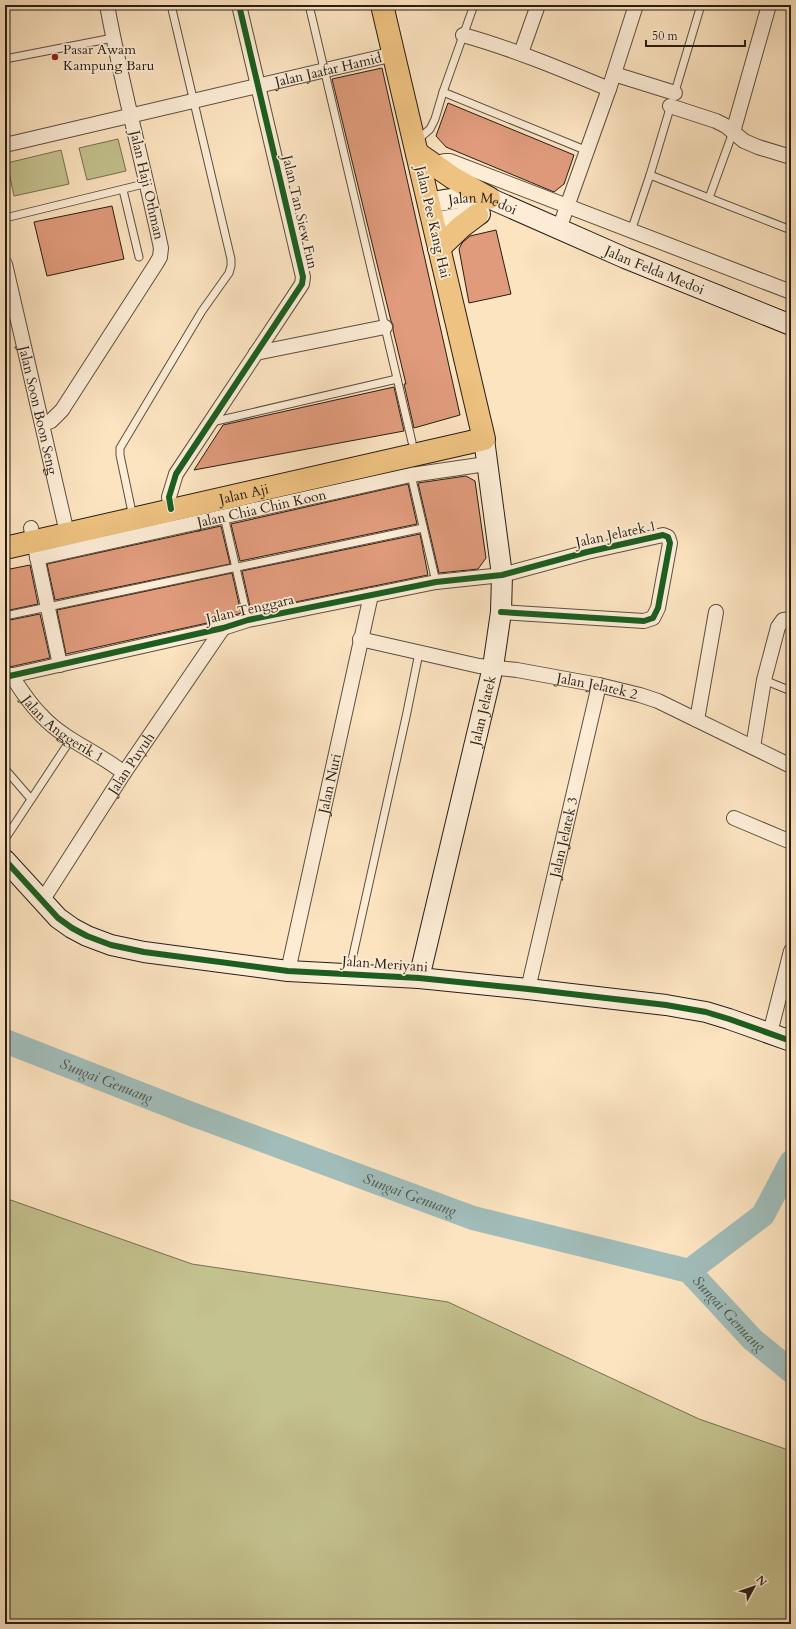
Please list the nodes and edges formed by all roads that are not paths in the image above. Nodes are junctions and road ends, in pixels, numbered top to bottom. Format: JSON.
{"nodes":[{"id":1,"x":107,"y":5,"type":"edge"},
{"id":2,"x":171,"y":5,"type":"edge"},
{"id":3,"x":239,"y":5,"type":"edge"},
{"id":4,"x":309,"y":5,"type":"edge"},
{"id":5,"x":382,"y":5,"type":"edge"},
{"id":6,"x":474,"y":5,"type":"edge"},
{"id":7,"x":538,"y":5,"type":"edge"},
{"id":8,"x":636,"y":5,"type":"edge"},
{"id":9,"x":701,"y":5,"type":"edge"},
{"id":10,"x":769,"y":5,"type":"edge"},
{"id":11,"x":463,"y":35,"type":"junction"},
{"id":12,"x":113,"y":38,"type":"junction"},
{"id":13,"x":394,"y":54,"type":"junction"},
{"id":14,"x":521,"y":54,"type":"junction"},
{"id":15,"x":5,"y":59,"type":"edge"},
{"id":16,"x":324,"y":70,"type":"junction"},
{"id":17,"x":614,"y":74,"type":"junction"},
{"id":18,"x":258,"y":85,"type":"junction"},
{"id":19,"x":609,"y":89,"type":"junction"},
{"id":20,"x":443,"y":92,"type":"junction"},
{"id":21,"x":673,"y":99,"type":"junction"},
{"id":22,"x":194,"y":101,"type":"junction"},
{"id":23,"x":131,"y":115,"type":"junction"},
{"id":24,"x":733,"y":132,"type":"junction"},
{"id":25,"x":5,"y":145,"type":"edge"},
{"id":26,"x":586,"y":150,"type":"junction"},
{"id":27,"x":421,"y":152,"type":"junction"},
{"id":28,"x":791,"y":157,"type":"edge"},
{"id":29,"x":650,"y":175,"type":"junction"},
{"id":30,"x":148,"y":183,"type":"junction"},
{"id":31,"x":123,"y":190,"type":"junction"},
{"id":32,"x":709,"y":198,"type":"junction"},
{"id":33,"x":566,"y":206,"type":"junction"},
{"id":34,"x":483,"y":207,"type":"junction"},
{"id":35,"x":520,"y":212,"type":"joint"},
{"id":36,"x":430,"y":213,"type":"junction"},
{"id":37,"x":5,"y":218,"type":"edge"},
{"id":38,"x":559,"y":229,"type":"junction"},
{"id":39,"x":791,"y":230,"type":"edge"},
{"id":40,"x":631,"y":231,"type":"junction"},
{"id":41,"x":439,"y":248,"type":"junction"},
{"id":42,"x":139,"y":257,"type":"dead end"},
{"id":43,"x":5,"y":264,"type":"edge"},
{"id":44,"x":791,"y":292,"type":"edge"},
{"id":45,"x":791,"y":325,"type":"edge"},
{"id":46,"x":385,"y":327,"type":"junction"},
{"id":47,"x":256,"y":353,"type":"junction"},
{"id":48,"x":397,"y":380,"type":"junction"},
{"id":49,"x":210,"y":423,"type":"junction"},
{"id":50,"x":42,"y":424,"type":"junction"},
{"id":51,"x":483,"y":432,"type":"junction"},
{"id":52,"x":410,"y":458,"type":"junction"},
{"id":53,"x":486,"y":464,"type":"junction"},
{"id":54,"x":170,"y":503,"type":"junction"},
{"id":55,"x":132,"y":512,"type":"junction"},
{"id":56,"x":224,"y":516,"type":"junction"},
{"id":57,"x":65,"y":527,"type":"junction"},
{"id":58,"x":423,"y":528,"type":"junction"},
{"id":59,"x":5,"y":534,"type":"edge"},
{"id":60,"x":34,"y":542,"type":"junction"},
{"id":61,"x":5,"y":548,"type":"edge"},
{"id":62,"x":236,"y":567,"type":"junction"},
{"id":63,"x":502,"y":575,"type":"junction"},
{"id":64,"x":436,"y":582,"type":"junction"},
{"id":65,"x":371,"y":595,"type":"junction"},
{"id":66,"x":48,"y":607,"type":"junction"},
{"id":67,"x":501,"y":612,"type":"junction"},
{"id":68,"x":716,"y":612,"type":"dead end"},
{"id":69,"x":5,"y":616,"type":"edge"},
{"id":70,"x":248,"y":620,"type":"junction"},
{"id":71,"x":787,"y":620,"type":"edge"},
{"id":72,"x":223,"y":628,"type":"junction"},
{"id":73,"x":360,"y":639,"type":"junction"},
{"id":74,"x":419,"y":652,"type":"junction"},
{"id":75,"x":60,"y":665,"type":"junction"},
{"id":76,"x":493,"y":667,"type":"junction"},
{"id":77,"x":8,"y":676,"type":"edge"},
{"id":78,"x":764,"y":680,"type":"junction"},
{"id":79,"x":599,"y":685,"type":"junction"},
{"id":80,"x":791,"y":692,"type":"edge"},
{"id":81,"x":697,"y":720,"type":"junction"},
{"id":82,"x":70,"y":739,"type":"junction"},
{"id":83,"x":753,"y":747,"type":"junction"},
{"id":84,"x":791,"y":766,"type":"edge"},
{"id":85,"x":5,"y":769,"type":"edge"},
{"id":86,"x":124,"y":773,"type":"junction"},
{"id":87,"x":31,"y":799,"type":"junction"},
{"id":88,"x":734,"y":818,"type":"dead end"},
{"id":89,"x":5,"y":839,"type":"edge"},
{"id":90,"x":791,"y":842,"type":"edge"},
{"id":91,"x":5,"y":860,"type":"edge"},
{"id":92,"x":42,"y":901,"type":"junction"},
{"id":93,"x":791,"y":951,"type":"edge"},
{"id":94,"x":288,"y":971,"type":"junction"},
{"id":95,"x":349,"y":973,"type":"junction"},
{"id":96,"x":419,"y":978,"type":"junction"},
{"id":97,"x":528,"y":989,"type":"junction"},
{"id":98,"x":770,"y":1033,"type":"junction"},
{"id":99,"x":791,"y":1041,"type":"edge"}],
"edges":[{"from":1,"to":12,"type":"street","name":"Jalan Haji Othman"},
{"from":2,"to":22,"type":"lane"},
{"from":3,"to":18,"type":"street","name":"Jalan Tan Siew Fun"},
{"from":4,"to":16,"type":"lane"},
{"from":5,"to":13,"type":"main road","name":"Jalan Pee Kang Hai"},
{"from":6,"to":11,"type":"lane"},
{"from":7,"to":14,"type":"street"},
{"from":8,"to":17,"type":"street"},
{"from":9,"to":21,"type":"lane"},
{"from":10,"to":24,"type":"street"},
{"from":11,"to":14,"type":"street"},
{"from":11,"to":20,"type":"lane"},
{"from":12,"to":15,"type":"lane"},
{"from":12,"to":23,"type":"street","name":"Jalan Haji Othman"},
{"from":13,"to":16,"type":"street","name":"Jalan Jaafar Hamid"},
{"from":13,"to":27,"type":"main road","name":"Jalan Pee Kang Hai"},
{"from":14,"to":19,"type":"street"},
{"from":16,"to":18,"type":"street","name":"Jalan Jaafar Hamid"},
{"from":16,"to":46,"type":"lane"},
{"from":17,"to":19,"type":"street"},
{"from":17,"to":21,"type":"street"},
{"from":18,"to":22,"type":"street","name":"Jalan Jaafar Hamid"},
{"from":18,"to":47,"type":"street","name":"Jalan Tan Siew Fun"},
{"from":19,"to":26,"type":"street"},
{"from":20,"to":26,"type":"lane"},
{"from":20,"to":27,"type":"lane"},
{"from":21,"to":24,"type":"street"},
{"from":21,"to":29,"type":"lane"},
{"from":22,"to":23,"type":"street","name":"Jalan Jaafar Hamid"},
{"from":22,"to":55,"type":"lane"},
{"from":23,"to":25,"type":"street","name":"Jalan Jaafar Hamid"},
{"from":23,"to":30,"type":"street","name":"Jalan Haji Othman"},
{"from":24,"to":28,"type":"street"},
{"from":24,"to":32,"type":"lane"},
{"from":26,"to":33,"type":"street"},
{"from":27,"to":33,"type":"street"},
{"from":27,"to":34,"type":"main road"},
{"from":27,"to":36,"type":"main road","name":"Jalan Pee Kang Hai"},
{"from":29,"to":32,"type":"lane"},
{"from":29,"to":40,"type":"lane"},
{"from":30,"to":31,"type":"lane"},
{"from":30,"to":50,"type":"street","name":"Jalan Haji Othman"},
{"from":31,"to":37,"type":"lane"},
{"from":31,"to":42,"type":"lane"},
{"from":32,"to":39,"type":"lane"},
{"from":33,"to":38,"type":"street"},
{"from":33,"to":40,"type":"street"},
{"from":34,"to":35,"type":"street","name":"Jalan Medoi"},
{"from":34,"to":36,"type":"street","name":"Jalan Medoi"},
{"from":34,"to":41,"type":"main road"},
{"from":35,"to":38,"type":"street","name":"Jalan Felda Medoi"},
{"from":36,"to":41,"type":"main road","name":"Jalan Pee Kang Hai"},
{"from":38,"to":45,"type":"street","name":"Jalan Felda Medoi"},
{"from":40,"to":44,"type":"street"},
{"from":41,"to":51,"type":"main road","name":"Jalan Pee Kang Hai"},
{"from":43,"to":50,"type":"street","name":"Jalan Soon Boon Seng"},
{"from":46,"to":47,"type":"street"},
{"from":46,"to":48,"type":"lane"},
{"from":47,"to":49,"type":"street","name":"Jalan Tan Siew Fun"},
{"from":48,"to":49,"type":"lane"},
{"from":48,"to":52,"type":"lane"},
{"from":49,"to":54,"type":"street","name":"Jalan Tan Siew Fun"},
{"from":50,"to":57,"type":"street","name":"Jalan Soon Boon Seng"},
{"from":51,"to":52,"type":"main road","name":"Jalan Aji"},
{"from":51,"to":53,"type":"street","name":"Jalan Jelatek"},
{"from":52,"to":53,"type":"street","name":"Jalan Chia Chin Koon"},
{"from":52,"to":54,"type":"main road","name":"Jalan Aji"},
{"from":52,"to":56,"type":"street","name":"Jalan Chia Chin Koon"},
{"from":52,"to":58,"type":"lane"},
{"from":53,"to":63,"type":"street","name":"Jalan Jelatek"},
{"from":54,"to":55,"type":"main road","name":"Jalan Aji"},
{"from":55,"to":57,"type":"main road","name":"Jalan Aji"},
{"from":56,"to":60,"type":"street","name":"Jalan Chia Chin Koon"},
{"from":56,"to":62,"type":"lane"},
{"from":57,"to":60,"type":"main road","name":"Jalan Aji"},
{"from":58,"to":62,"type":"lane"},
{"from":58,"to":64,"type":"lane"},
{"from":59,"to":60,"type":"main road","name":"Jalan Aji"},
{"from":60,"to":61,"type":"main road","name":"Jalan Aji"},
{"from":60,"to":66,"type":"street"},
{"from":62,"to":66,"type":"lane"},
{"from":62,"to":70,"type":"lane"},
{"from":63,"to":64,"type":"street","name":"Jalan Tenggara"},
{"from":63,"to":67,"type":"street","name":"Jalan Jelatek"},
{"from":63,"to":67,"type":"street","name":"Jalan Jelatek 1"},
{"from":64,"to":65,"type":"street","name":"Jalan Tenggara"},
{"from":65,"to":70,"type":"street","name":"Jalan Tenggara"},
{"from":65,"to":73,"type":"street","name":"Jalan Nuri"},
{"from":66,"to":69,"type":"lane"},
{"from":66,"to":75,"type":"street"},
{"from":67,"to":76,"type":"street","name":"Jalan Jelatek"},
{"from":68,"to":81,"type":"street"},
{"from":70,"to":72,"type":"street","name":"Jalan Tenggara"},
{"from":71,"to":78,"type":"street"},
{"from":72,"to":75,"type":"street","name":"Jalan Tenggara"},
{"from":72,"to":86,"type":"street","name":"Jalan Puyuh"},
{"from":73,"to":74,"type":"street","name":"Jalan Jelatek 2"},
{"from":73,"to":94,"type":"street","name":"Jalan Nuri"},
{"from":74,"to":76,"type":"street","name":"Jalan Jelatek 2"},
{"from":74,"to":95,"type":"lane"},
{"from":75,"to":77,"type":"street","name":"Jalan Tenggara"},
{"from":76,"to":79,"type":"street","name":"Jalan Jelatek 2"},
{"from":76,"to":96,"type":"street","name":"Jalan Jelatek"},
{"from":77,"to":82,"type":"street","name":"Jalan Anggerik 1"},
{"from":78,"to":80,"type":"lane"},
{"from":78,"to":83,"type":"street"},
{"from":79,"to":81,"type":"street","name":"Jalan Jelatek 2"},
{"from":79,"to":97,"type":"street","name":"Jalan Jelatek 3"},
{"from":81,"to":83,"type":"street","name":"Jalan Jelatek 2"},
{"from":82,"to":86,"type":"street","name":"Jalan Anggerik 1"},
{"from":82,"to":87,"type":"lane"},
{"from":83,"to":84,"type":"street","name":"Jalan Jelatek 2"},
{"from":85,"to":87,"type":"lane"},
{"from":86,"to":92,"type":"street","name":"Jalan Puyuh"},
{"from":87,"to":89,"type":"lane"},
{"from":88,"to":90,"type":"street"},
{"from":91,"to":92,"type":"street","name":"Jalan Meriyani"},
{"from":92,"to":94,"type":"street","name":"Jalan Meriyani"},
{"from":93,"to":98,"type":"street"},
{"from":94,"to":95,"type":"street","name":"Jalan Meriyani"},
{"from":95,"to":96,"type":"street","name":"Jalan Meriyani"},
{"from":96,"to":97,"type":"street","name":"Jalan Meriyani"},
{"from":97,"to":98,"type":"street","name":"Jalan Meriyani"},
{"from":98,"to":99,"type":"street","name":"Jalan Meriyani"}]}
